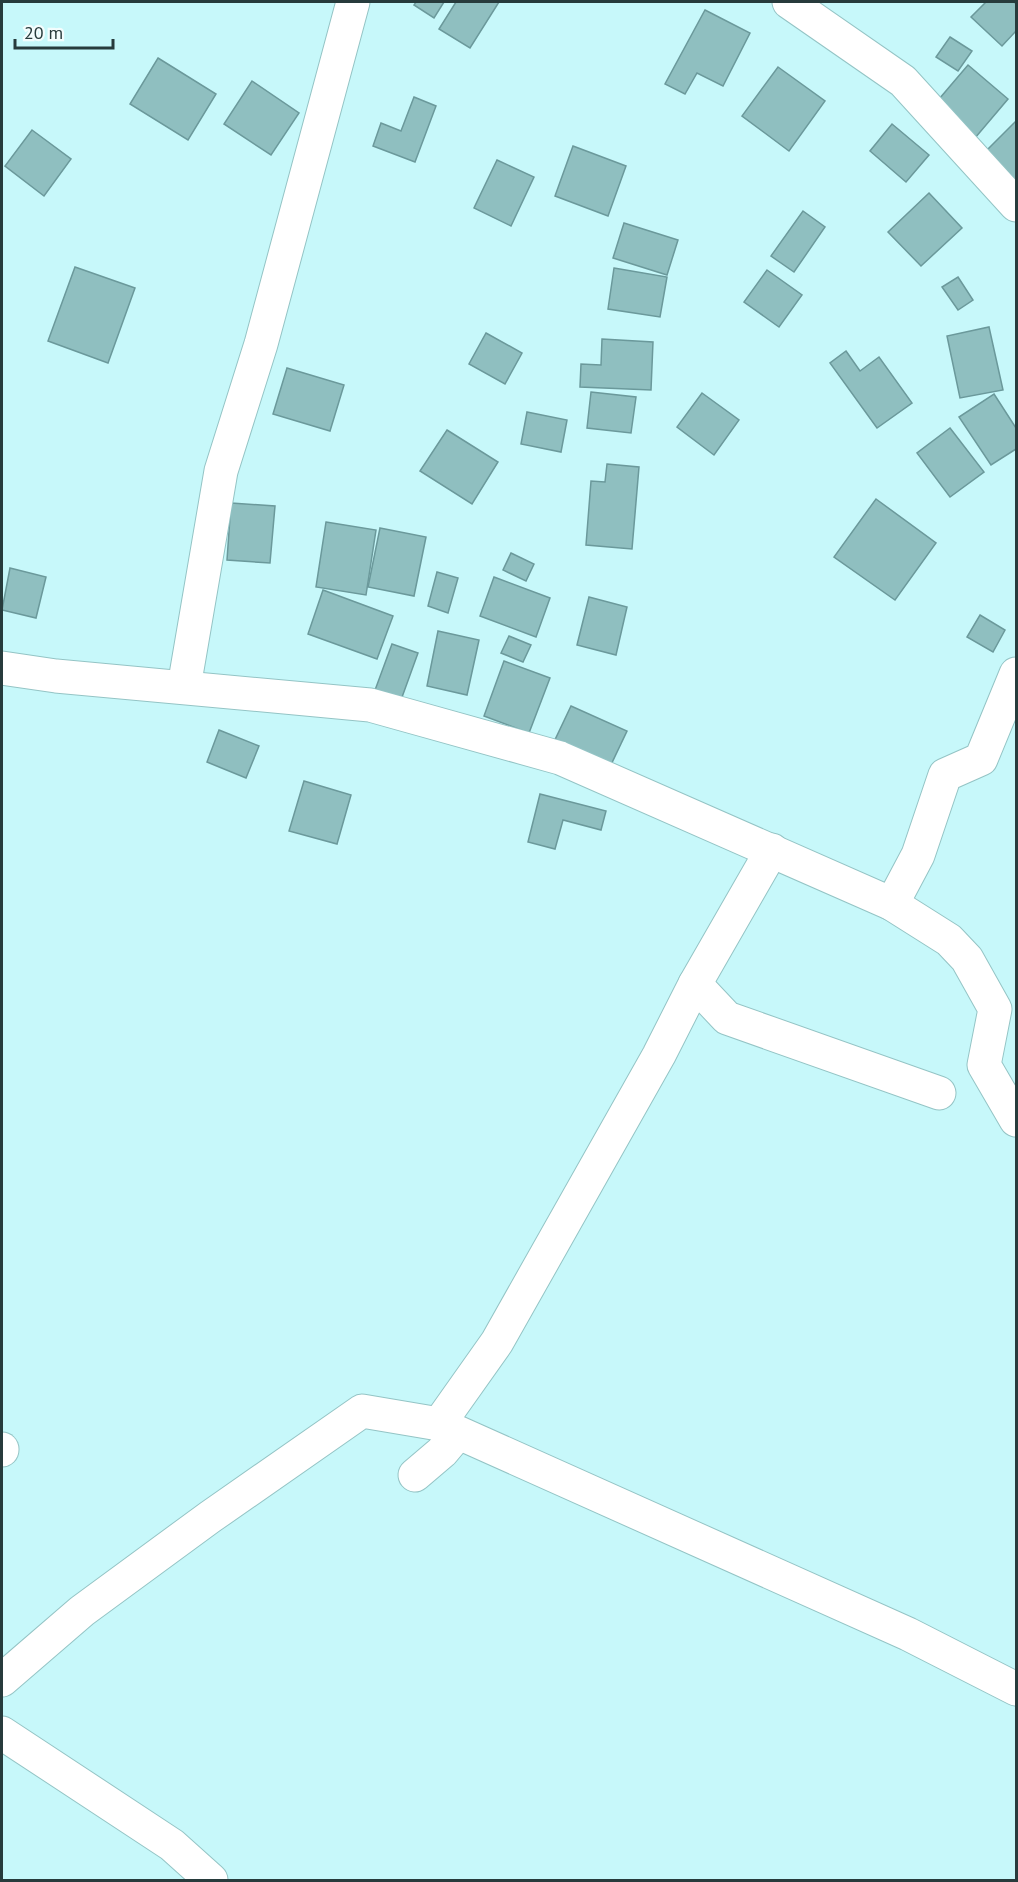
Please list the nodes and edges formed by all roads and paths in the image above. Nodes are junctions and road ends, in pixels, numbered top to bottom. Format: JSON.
{"nodes":[{"id":1,"x":353,"y":2,"type":"edge"},
{"id":2,"x":789,"y":2,"type":"edge"},
{"id":3,"x":1017,"y":206,"type":"edge"},
{"id":4,"x":2,"y":668,"type":"edge"},
{"id":5,"x":1017,"y":674,"type":"edge"},
{"id":6,"x":184,"y":687,"type":"junction"},
{"id":7,"x":772,"y":850,"type":"junction"},
{"id":8,"x":892,"y":904,"type":"junction"},
{"id":9,"x":695,"y":984,"type":"junction"},
{"id":10,"x":939,"y":1093,"type":"dead end"},
{"id":11,"x":1017,"y":1120,"type":"edge"},
{"id":12,"x":448,"y":1428,"type":"junction"},
{"id":13,"x":415,"y":1475,"type":"dead end"},
{"id":14,"x":2,"y":1680,"type":"edge"},
{"id":15,"x":1017,"y":1689,"type":"edge"},
{"id":16,"x":2,"y":1733,"type":"edge"},
{"id":17,"x":211,"y":1881,"type":"edge"}],
"edges":[{"from":1,"to":6,"type":"street"},
{"from":2,"to":3,"type":"street"},
{"from":4,"to":6,"type":"street"},
{"from":5,"to":8,"type":"street"},
{"from":6,"to":7,"type":"street"},
{"from":7,"to":8,"type":"street"},
{"from":7,"to":9,"type":"street"},
{"from":8,"to":11,"type":"street"},
{"from":9,"to":10,"type":"street"},
{"from":9,"to":12,"type":"street"},
{"from":12,"to":13,"type":"street"},
{"from":12,"to":14,"type":"street"},
{"from":12,"to":15,"type":"street"},
{"from":16,"to":17,"type":"street"}]}
